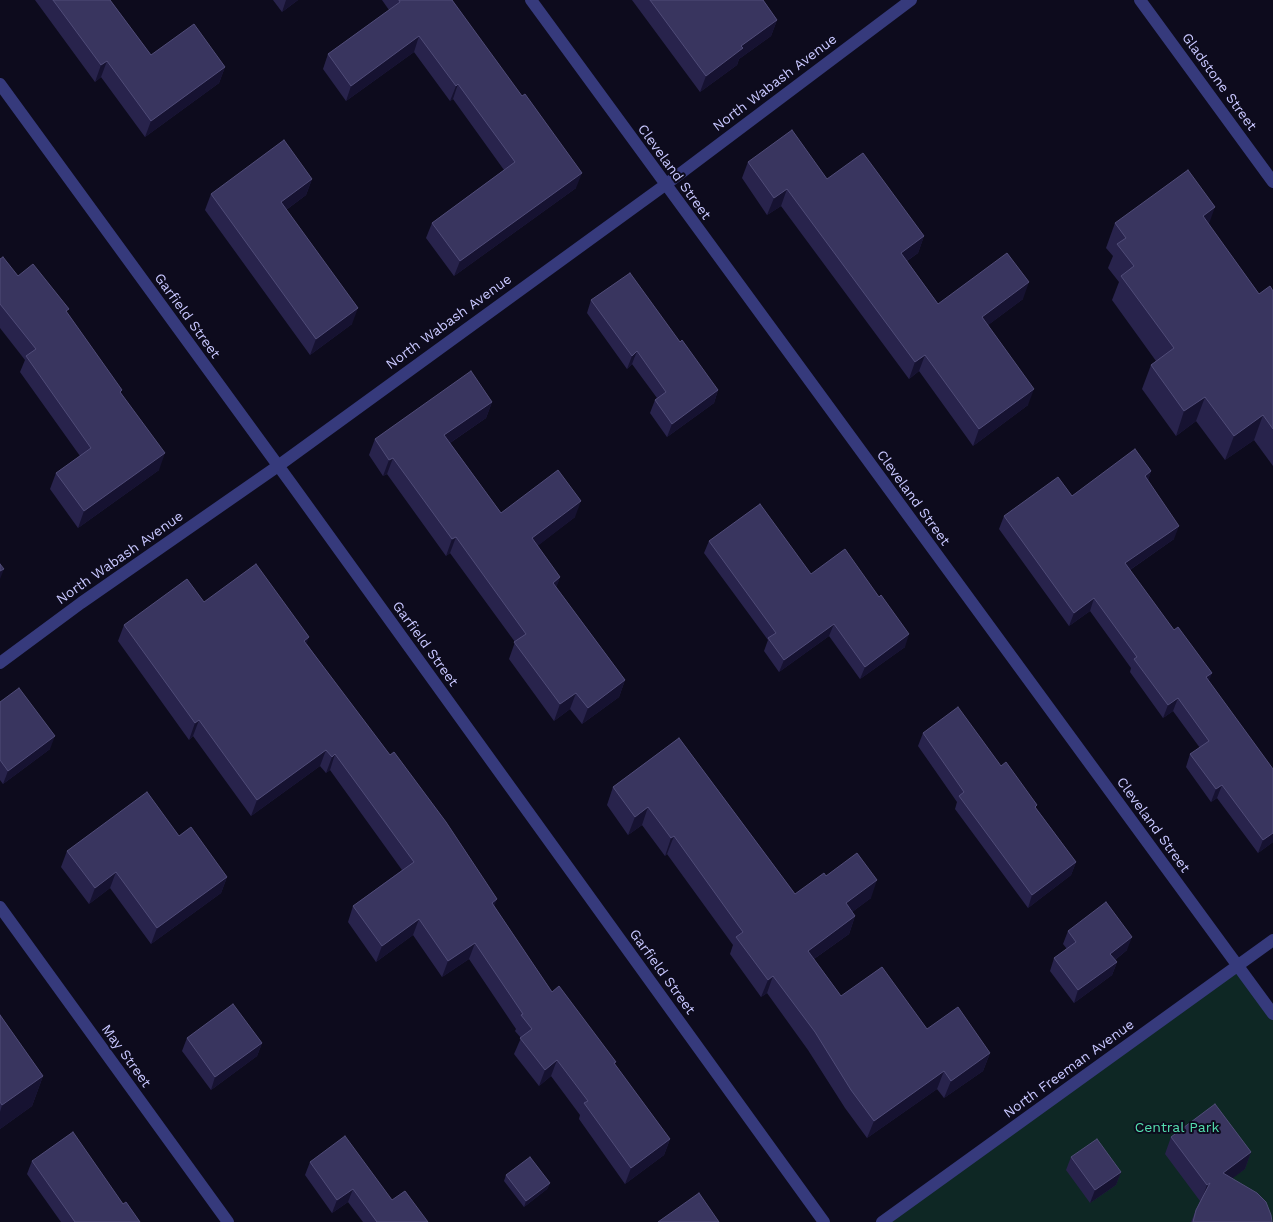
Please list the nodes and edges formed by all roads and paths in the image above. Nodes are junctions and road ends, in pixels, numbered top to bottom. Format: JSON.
{"nodes":[{"id":1,"x":531,"y":0,"type":"edge"},
{"id":2,"x":911,"y":0,"type":"edge"},
{"id":3,"x":1140,"y":0,"type":"edge"},
{"id":4,"x":0,"y":84,"type":"edge"},
{"id":5,"x":1273,"y":182,"type":"edge"},
{"id":6,"x":665,"y":185,"type":"junction"},
{"id":7,"x":278,"y":466,"type":"junction"},
{"id":8,"x":0,"y":664,"type":"edge"},
{"id":9,"x":0,"y":907,"type":"edge"},
{"id":10,"x":1273,"y":940,"type":"edge"},
{"id":11,"x":1238,"y":966,"type":"junction"},
{"id":12,"x":1273,"y":1014,"type":"edge"},
{"id":13,"x":228,"y":1222,"type":"edge"},
{"id":14,"x":824,"y":1222,"type":"edge"},
{"id":15,"x":882,"y":1222,"type":"edge"}],
"edges":[{"from":1,"to":6,"type":"street","name":"Cleveland Street"},
{"from":2,"to":6,"type":"street","name":"North Wabash Avenue"},
{"from":3,"to":5,"type":"street","name":"Gladstone Street"},
{"from":4,"to":7,"type":"street","name":"Garfield Street"},
{"from":6,"to":7,"type":"street","name":"North Wabash Avenue"},
{"from":6,"to":11,"type":"street","name":"Cleveland Street"},
{"from":7,"to":8,"type":"street","name":"North Wabash Avenue"},
{"from":7,"to":14,"type":"street","name":"Garfield Street"},
{"from":9,"to":13,"type":"street","name":"May Street"},
{"from":10,"to":11,"type":"street","name":"North Freeman Avenue"},
{"from":11,"to":12,"type":"street","name":"Cleveland Street"},
{"from":11,"to":15,"type":"street","name":"North Freeman Avenue"}]}
